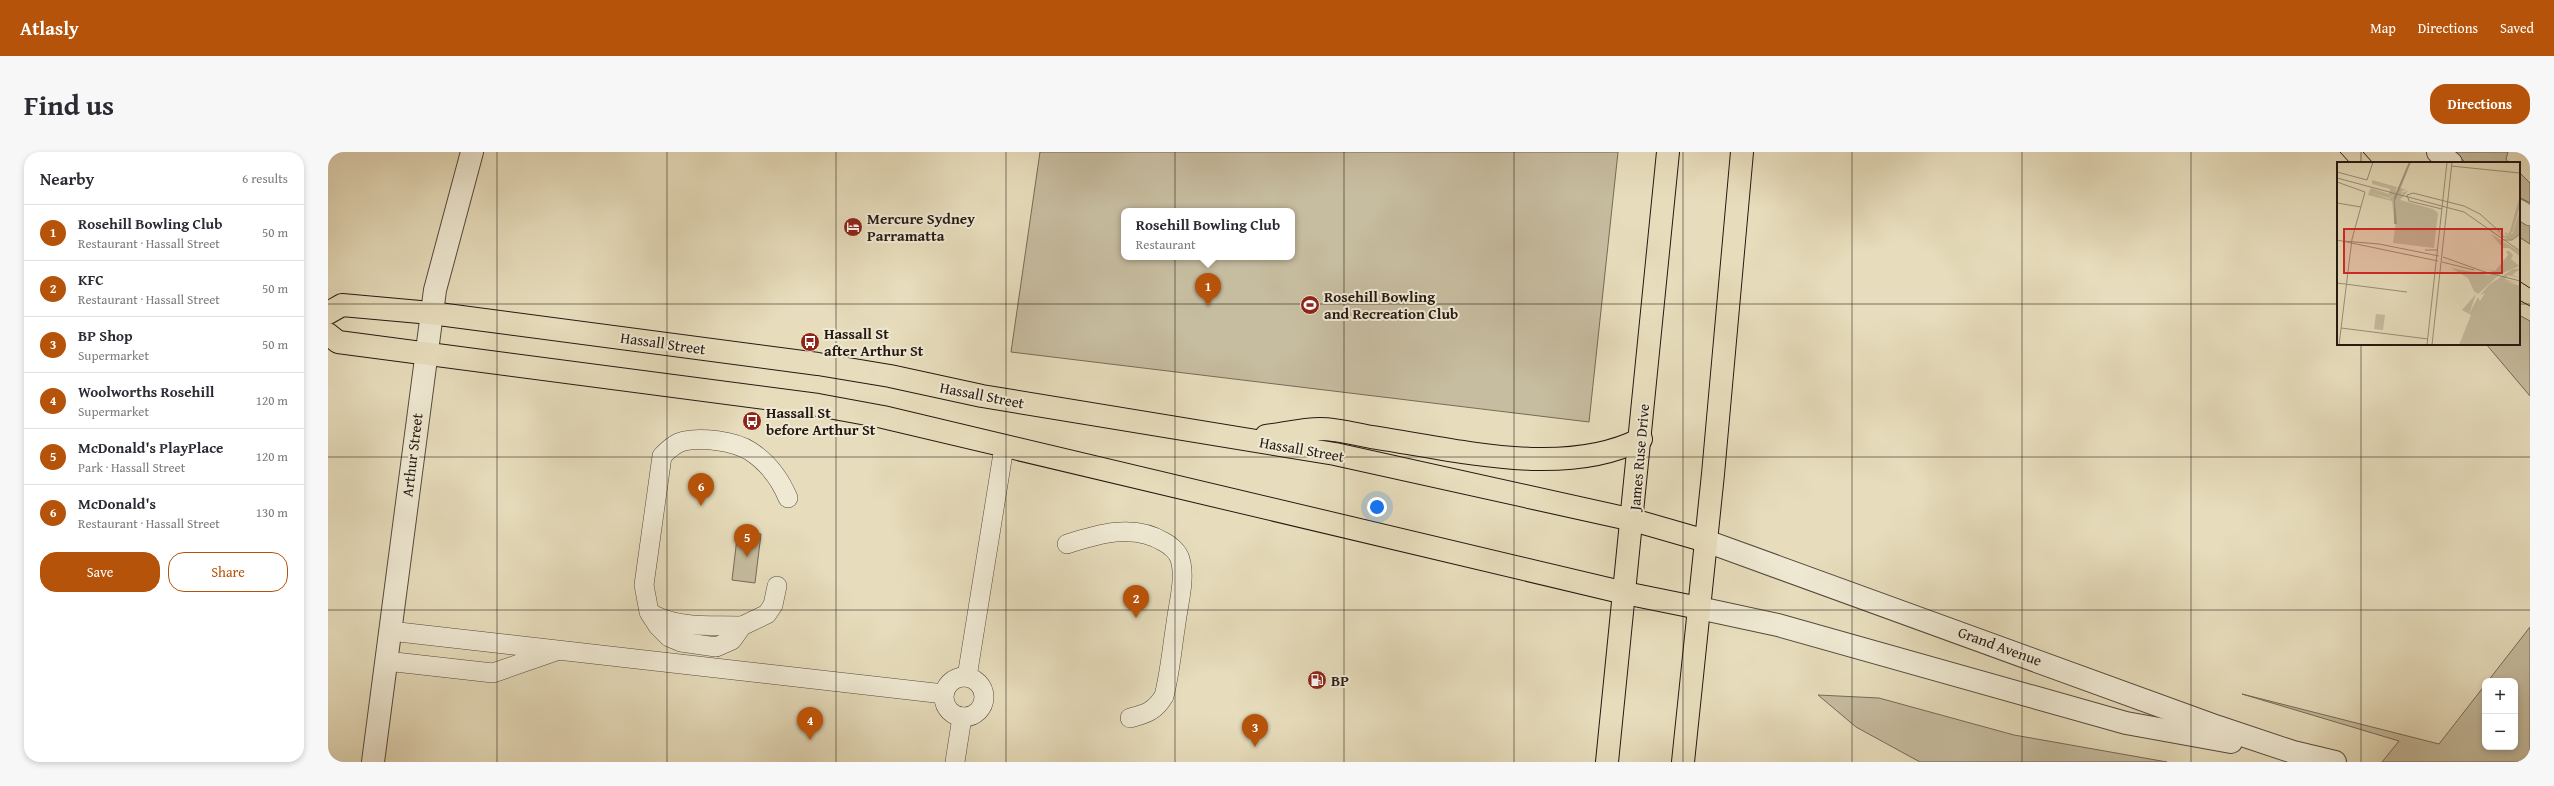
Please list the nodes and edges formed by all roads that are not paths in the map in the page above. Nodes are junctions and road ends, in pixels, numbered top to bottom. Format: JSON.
{"nodes":[{"id":1,"x":472,"y":152,"type":"edge"},
{"id":2,"x":1668,"y":152,"type":"edge"},
{"id":3,"x":1742,"y":152,"type":"edge"},
{"id":4,"x":2438,"y":152,"type":"edge"},
{"id":5,"x":2450,"y":162,"type":"edge"},
{"id":6,"x":2520,"y":210,"type":"edge"},
{"id":7,"x":2530,"y":216,"type":"edge"},
{"id":8,"x":328,"y":313,"type":"edge"},
{"id":9,"x":432,"y":313,"type":"junction"},
{"id":10,"x":328,"y":334,"type":"edge"},
{"id":11,"x":426,"y":353,"type":"junction"},
{"id":12,"x":1244,"y":439,"type":"junction"},
{"id":13,"x":1641,"y":439,"type":"junction"},
{"id":14,"x":1004,"y":446,"type":"junction"},
{"id":15,"x":788,"y":498,"type":"dead end"},
{"id":16,"x":1633,"y":520,"type":"junction"},
{"id":17,"x":1706,"y":541,"type":"junction"},
{"id":18,"x":1067,"y":544,"type":"dead end"},
{"id":19,"x":777,"y":586,"type":"dead end"},
{"id":20,"x":1625,"y":593,"type":"junction"},
{"id":21,"x":1699,"y":608,"type":"junction"},
{"id":22,"x":390,"y":631,"type":"junction"},
{"id":23,"x":561,"y":650,"type":"junction"},
{"id":24,"x":386,"y":662,"type":"junction"},
{"id":25,"x":967,"y":677,"type":"junction"},
{"id":26,"x":944,"y":694,"type":"junction"},
{"id":27,"x":962,"y":716,"type":"junction"},
{"id":28,"x":1130,"y":718,"type":"dead end"},
{"id":29,"x":2294,"y":752,"type":"junction"},
{"id":30,"x":373,"y":762,"type":"edge"},
{"id":31,"x":955,"y":762,"type":"edge"},
{"id":32,"x":1607,"y":762,"type":"edge"},
{"id":33,"x":1683,"y":762,"type":"edge"},
{"id":34,"x":2335,"y":762,"type":"edge"}],
"edges":[{"from":1,"to":9,"type":"street","name":"Arthur Street"},
{"from":2,"to":13,"type":"main road","name":"James Ruse Drive"},
{"from":3,"to":17,"type":"main road"},
{"from":4,"to":5,"type":"street"},
{"from":6,"to":7,"type":"lane"},
{"from":8,"to":9,"type":"main road","name":"Hassall Street"},
{"from":9,"to":11,"type":"street","name":"Arthur Street"},
{"from":9,"to":12,"type":"main road","name":"Hassall Street"},
{"from":10,"to":11,"type":"main road"},
{"from":11,"to":14,"type":"main road"},
{"from":11,"to":22,"type":"street","name":"Arthur Street"},
{"from":12,"to":13,"type":"main road"},
{"from":12,"to":16,"type":"main road","name":"Hassall Street"},
{"from":13,"to":16,"type":"main road","name":"James Ruse Drive"},
{"from":14,"to":20,"type":"main road"},
{"from":14,"to":25,"type":"lane"},
{"from":15,"to":19,"type":"lane"},
{"from":16,"to":17,"type":"main road","name":"Hassall Street"},
{"from":16,"to":20,"type":"main road","name":"James Ruse Drive"},
{"from":17,"to":21,"type":"main road"},
{"from":17,"to":29,"type":"street","name":"Grand Avenue"},
{"from":18,"to":28,"type":"lane"},
{"from":20,"to":21,"type":"main road"},
{"from":20,"to":32,"type":"main road","name":"James Ruse Drive"},
{"from":21,"to":29,"type":"street","name":"Grand Avenue"},
{"from":21,"to":33,"type":"main road"},
{"from":22,"to":23,"type":"lane"},
{"from":22,"to":24,"type":"street","name":"Arthur Street"},
{"from":23,"to":24,"type":"lane"},
{"from":23,"to":26,"type":"lane"},
{"from":24,"to":30,"type":"street","name":"Arthur Street"},
{"from":25,"to":26,"type":"lane"},
{"from":25,"to":27,"type":"lane"},
{"from":26,"to":27,"type":"lane"},
{"from":27,"to":31,"type":"lane"},
{"from":29,"to":34,"type":"street","name":"Grand Avenue"}]}
